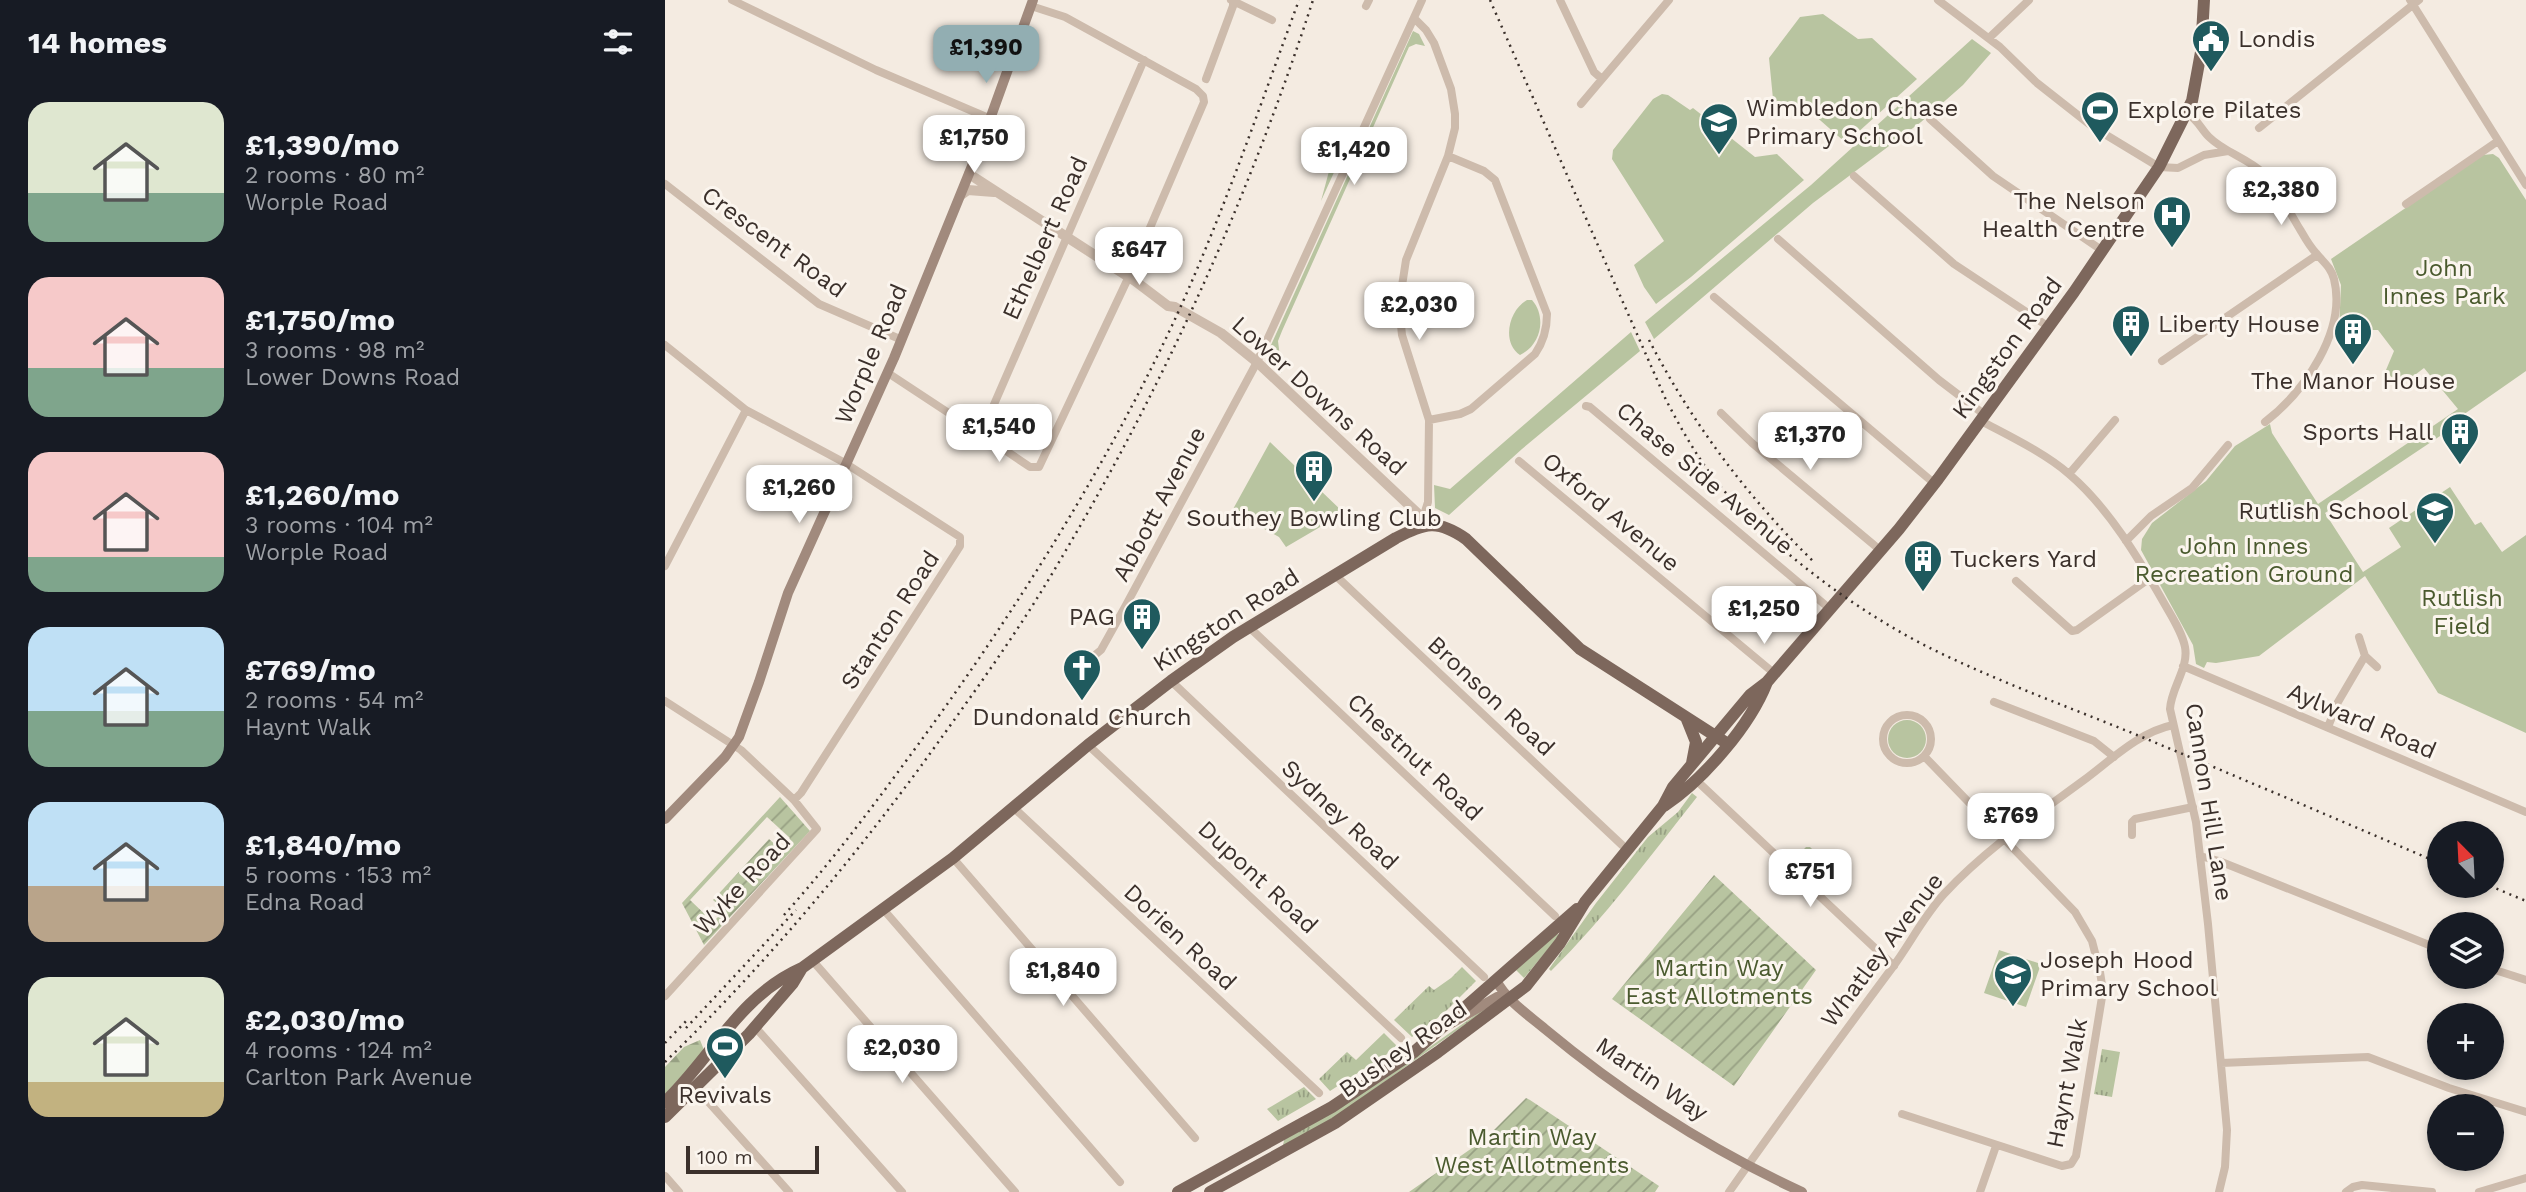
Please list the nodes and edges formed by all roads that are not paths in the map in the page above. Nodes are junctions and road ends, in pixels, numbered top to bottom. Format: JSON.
{"nodes":[{"id":1,"x":731,"y":0,"type":"edge"},
{"id":2,"x":1422,"y":0,"type":"edge"},
{"id":3,"x":1560,"y":0,"type":"edge"},
{"id":4,"x":1669,"y":0,"type":"edge"},
{"id":5,"x":1938,"y":0,"type":"edge"},
{"id":6,"x":2029,"y":0,"type":"edge"},
{"id":7,"x":2204,"y":0,"type":"edge"},
{"id":8,"x":1232,"y":1,"type":"edge"},
{"id":9,"x":2414,"y":2,"type":"edge"},
{"id":10,"x":1032,"y":3,"type":"edge"},
{"id":11,"x":1415,"y":19,"type":"junction"},
{"id":12,"x":1272,"y":20,"type":"dead end"},
{"id":13,"x":1989,"y":38,"type":"junction"},
{"id":14,"x":1144,"y":60,"type":"junction"},
{"id":15,"x":1206,"y":79,"type":"dead end"},
{"id":16,"x":1602,"y":79,"type":"junction"},
{"id":17,"x":1581,"y":104,"type":"dead end"},
{"id":18,"x":2188,"y":114,"type":"junction"},
{"id":19,"x":991,"y":119,"type":"junction"},
{"id":20,"x":1930,"y":119,"type":"dead end"},
{"id":21,"x":2259,"y":128,"type":"dead end"},
{"id":22,"x":2210,"y":137,"type":"junction"},
{"id":23,"x":2498,"y":141,"type":"junction"},
{"id":24,"x":2229,"y":151,"type":"junction"},
{"id":25,"x":2204,"y":155,"type":"junction"},
{"id":26,"x":1448,"y":156,"type":"junction"},
{"id":27,"x":2159,"y":167,"type":"junction"},
{"id":28,"x":969,"y":174,"type":"junction"},
{"id":29,"x":1854,"y":176,"type":"dead end"},
{"id":30,"x":665,"y":184,"type":"edge"},
{"id":31,"x":2526,"y":185,"type":"edge"},
{"id":32,"x":998,"y":192,"type":"junction"},
{"id":33,"x":961,"y":195,"type":"junction"},
{"id":34,"x":2406,"y":204,"type":"dead end"},
{"id":35,"x":1067,"y":238,"type":"junction"},
{"id":36,"x":1778,"y":239,"type":"dead end"},
{"id":37,"x":2103,"y":251,"type":"junction"},
{"id":38,"x":2317,"y":255,"type":"junction"},
{"id":39,"x":1129,"y":276,"type":"junction"},
{"id":40,"x":1714,"y":298,"type":"dead end"},
{"id":41,"x":2049,"y":327,"type":"junction"},
{"id":42,"x":902,"y":340,"type":"junction"},
{"id":43,"x":665,"y":345,"type":"edge"},
{"id":44,"x":2162,"y":361,"type":"dead end"},
{"id":45,"x":1257,"y":362,"type":"junction"},
{"id":46,"x":888,"y":373,"type":"junction"},
{"id":47,"x":1585,"y":406,"type":"dead end"},
{"id":48,"x":746,"y":410,"type":"junction"},
{"id":49,"x":1721,"y":413,"type":"dead end"},
{"id":50,"x":1983,"y":418,"type":"junction"},
{"id":51,"x":1429,"y":420,"type":"junction"},
{"id":52,"x":2115,"y":420,"type":"dead end"},
{"id":53,"x":2265,"y":422,"type":"dead end"},
{"id":54,"x":982,"y":432,"type":"junction"},
{"id":55,"x":2228,"y":445,"type":"dead end"},
{"id":56,"x":1519,"y":461,"type":"dead end"},
{"id":57,"x":845,"y":463,"type":"junction"},
{"id":58,"x":2069,"y":474,"type":"junction"},
{"id":59,"x":1934,"y":484,"type":"junction"},
{"id":60,"x":1426,"y":521,"type":"junction"},
{"id":61,"x":2126,"y":541,"type":"junction"},
{"id":62,"x":1880,"y":551,"type":"junction"},
{"id":63,"x":665,"y":566,"type":"edge"},
{"id":64,"x":1335,"y":575,"type":"junction"},
{"id":65,"x":2150,"y":578,"type":"junction"},
{"id":66,"x":2016,"y":580,"type":"dead end"},
{"id":67,"x":1830,"y":609,"type":"junction"},
{"id":68,"x":1249,"y":627,"type":"junction"},
{"id":69,"x":2359,"y":637,"type":"dead end"},
{"id":70,"x":2365,"y":656,"type":"junction"},
{"id":71,"x":1089,"y":660,"type":"dead end"},
{"id":72,"x":2183,"y":666,"type":"junction"},
{"id":73,"x":2377,"y":667,"type":"dead end"},
{"id":74,"x":1771,"y":678,"type":"junction"},
{"id":75,"x":1171,"y":681,"type":"junction"},
{"id":76,"x":665,"y":701,"type":"edge"},
{"id":77,"x":1994,"y":702,"type":"dead end"},
{"id":78,"x":1686,"y":717,"type":"junction"},
{"id":79,"x":2173,"y":725,"type":"junction"},
{"id":80,"x":2328,"y":727,"type":"junction"},
{"id":81,"x":1722,"y":741,"type":"junction"},
{"id":82,"x":734,"y":745,"type":"junction"},
{"id":83,"x":1088,"y":745,"type":"junction"},
{"id":84,"x":1924,"y":756,"type":"junction"},
{"id":85,"x":2114,"y":757,"type":"junction"},
{"id":86,"x":1691,"y":765,"type":"junction"},
{"id":87,"x":1697,"y":781,"type":"junction"},
{"id":88,"x":794,"y":800,"type":"junction"},
{"id":89,"x":1663,"y":806,"type":"junction"},
{"id":90,"x":2193,"y":807,"type":"junction"},
{"id":91,"x":1014,"y":808,"type":"junction"},
{"id":92,"x":2526,"y":812,"type":"edge"},
{"id":93,"x":665,"y":819,"type":"edge"},
{"id":94,"x":2132,"y":835,"type":"dead end"},
{"id":95,"x":2004,"y":839,"type":"junction"},
{"id":96,"x":1622,"y":845,"type":"dead end"},
{"id":97,"x":2200,"y":856,"type":"junction"},
{"id":98,"x":953,"y":859,"type":"junction"},
{"id":99,"x":1585,"y":902,"type":"junction"},
{"id":100,"x":883,"y":909,"type":"junction"},
{"id":101,"x":1555,"y":916,"type":"dead end"},
{"id":102,"x":2427,"y":944,"type":"edge"},
{"id":103,"x":807,"y":964,"type":"junction"},
{"id":104,"x":1893,"y":966,"type":"junction"},
{"id":105,"x":2504,"y":974,"type":"edge"},
{"id":106,"x":1490,"y":979,"type":"junction"},
{"id":107,"x":2526,"y":980,"type":"edge"},
{"id":108,"x":665,"y":996,"type":"edge"},
{"id":109,"x":758,"y":997,"type":"junction"},
{"id":110,"x":1508,"y":997,"type":"junction"},
{"id":111,"x":769,"y":1011,"type":"junction"},
{"id":112,"x":733,"y":1021,"type":"junction"},
{"id":113,"x":1443,"y":1027,"type":"junction"},
{"id":114,"x":754,"y":1029,"type":"junction"},
{"id":115,"x":1401,"y":1038,"type":"dead end"},
{"id":116,"x":2221,"y":1063,"type":"junction"},
{"id":117,"x":696,"y":1088,"type":"junction"},
{"id":118,"x":1319,"y":1093,"type":"dead end"},
{"id":119,"x":665,"y":1102,"type":"edge"},
{"id":120,"x":2526,"y":1112,"type":"edge"},
{"id":121,"x":1902,"y":1114,"type":"dead end"},
{"id":122,"x":665,"y":1117,"type":"edge"},
{"id":123,"x":1195,"y":1138,"type":"dead end"},
{"id":124,"x":1996,"y":1146,"type":"junction"},
{"id":125,"x":1748,"y":1164,"type":"junction"},
{"id":126,"x":665,"y":1176,"type":"edge"},
{"id":127,"x":2526,"y":1178,"type":"edge"},
{"id":128,"x":1120,"y":1182,"type":"dead end"},
{"id":129,"x":679,"y":1192,"type":"edge"},
{"id":130,"x":789,"y":1192,"type":"edge"},
{"id":131,"x":902,"y":1192,"type":"edge"},
{"id":132,"x":1014,"y":1192,"type":"edge"},
{"id":133,"x":1178,"y":1192,"type":"edge"},
{"id":134,"x":1210,"y":1192,"type":"edge"},
{"id":135,"x":1729,"y":1192,"type":"edge"},
{"id":136,"x":1802,"y":1192,"type":"edge"},
{"id":137,"x":1980,"y":1192,"type":"edge"},
{"id":138,"x":2219,"y":1192,"type":"edge"},
{"id":139,"x":2346,"y":1192,"type":"edge"},
{"id":140,"x":2433,"y":1192,"type":"edge"},
{"id":141,"x":2479,"y":1192,"type":"edge"}],
"edges":[{"from":1,"to":19,"type":"street"},
{"from":2,"to":11,"type":"street","name":"Abbott Avenue"},
{"from":3,"to":16,"type":"street"},
{"from":4,"to":16,"type":"street"},
{"from":5,"to":13,"type":"street"},
{"from":6,"to":13,"type":"street"},
{"from":7,"to":18,"type":"main road","name":"Kingston Road"},
{"from":8,"to":12,"type":"street"},
{"from":8,"to":15,"type":"street"},
{"from":9,"to":21,"type":"street"},
{"from":9,"to":23,"type":"street"},
{"from":10,"to":14,"type":"street"},
{"from":10,"to":19,"type":"main road","name":"Worple Road"},
{"from":11,"to":26,"type":"street"},
{"from":11,"to":45,"type":"street","name":"Abbott Avenue"},
{"from":13,"to":27,"type":"street"},
{"from":14,"to":35,"type":"street","name":"Ethelbert Road"},
{"from":14,"to":39,"type":"street"},
{"from":16,"to":17,"type":"street"},
{"from":18,"to":22,"type":"street"},
{"from":18,"to":27,"type":"main road","name":"Kingston Road"},
{"from":19,"to":28,"type":"main road","name":"Worple Road"},
{"from":20,"to":37,"type":"street"},
{"from":22,"to":24,"type":"street"},
{"from":22,"to":25,"type":"street"},
{"from":23,"to":31,"type":"street"},
{"from":23,"to":34,"type":"street"},
{"from":24,"to":25,"type":"street"},
{"from":24,"to":38,"type":"street"},
{"from":25,"to":27,"type":"street"},
{"from":26,"to":51,"type":"street"},
{"from":26,"to":51,"type":"street"},
{"from":27,"to":37,"type":"main road","name":"Kingston Road"},
{"from":28,"to":32,"type":"street","name":"Lower Downs Road"},
{"from":28,"to":33,"type":"main road","name":"Worple Road"},
{"from":29,"to":41,"type":"street"},
{"from":30,"to":42,"type":"street","name":"Crescent Road"},
{"from":32,"to":33,"type":"street"},
{"from":32,"to":35,"type":"street","name":"Lower Downs Road"},
{"from":33,"to":42,"type":"main road","name":"Worple Road"},
{"from":35,"to":39,"type":"street","name":"Lower Downs Road"},
{"from":35,"to":54,"type":"street","name":"Ethelbert Road"},
{"from":36,"to":50,"type":"street","name":"Cannon Hill Lane"},
{"from":37,"to":41,"type":"main road","name":"Kingston Road"},
{"from":38,"to":44,"type":"street"},
{"from":38,"to":53,"type":"street"},
{"from":39,"to":45,"type":"street","name":"Lower Downs Road"},
{"from":39,"to":54,"type":"street"},
{"from":40,"to":59,"type":"street"},
{"from":41,"to":50,"type":"main road","name":"Kingston Road"},
{"from":42,"to":46,"type":"main road","name":"Worple Road"},
{"from":43,"to":48,"type":"street"},
{"from":45,"to":60,"type":"street","name":"Lower Downs Road"},
{"from":45,"to":71,"type":"street","name":"Abbott Avenue"},
{"from":46,"to":54,"type":"street"},
{"from":46,"to":57,"type":"main road","name":"Worple Road"},
{"from":47,"to":67,"type":"street","name":"Chase Side Avenue"},
{"from":48,"to":57,"type":"street"},
{"from":48,"to":63,"type":"street"},
{"from":49,"to":62,"type":"street"},
{"from":50,"to":58,"type":"street","name":"Cannon Hill Lane"},
{"from":50,"to":59,"type":"main road","name":"Kingston Road"},
{"from":51,"to":60,"type":"street"},
{"from":52,"to":58,"type":"street"},
{"from":55,"to":61,"type":"street"},
{"from":56,"to":74,"type":"street","name":"Oxford Avenue"},
{"from":57,"to":82,"type":"main road","name":"Worple Road"},
{"from":57,"to":88,"type":"street","name":"Stanton Road"},
{"from":58,"to":61,"type":"street","name":"Cannon Hill Lane"},
{"from":59,"to":62,"type":"main road","name":"Kingston Road"},
{"from":60,"to":64,"type":"main road","name":"Kingston Road"},
{"from":60,"to":78,"type":"main road"},
{"from":61,"to":65,"type":"street","name":"Cannon Hill Lane"},
{"from":62,"to":67,"type":"main road","name":"Kingston Road"},
{"from":64,"to":68,"type":"main road","name":"Kingston Road"},
{"from":64,"to":96,"type":"street","name":"Bronson Road"},
{"from":65,"to":66,"type":"street"},
{"from":65,"to":72,"type":"street","name":"Cannon Hill Lane"},
{"from":67,"to":74,"type":"main road","name":"Kingston Road"},
{"from":68,"to":75,"type":"main road","name":"Kingston Road"},
{"from":68,"to":101,"type":"street","name":"Chestnut Road"},
{"from":69,"to":70,"type":"street"},
{"from":70,"to":73,"type":"street"},
{"from":70,"to":80,"type":"street"},
{"from":72,"to":79,"type":"street","name":"Cannon Hill Lane"},
{"from":72,"to":80,"type":"street","name":"Aylward Road"},
{"from":74,"to":81,"type":"main road","name":"Kingston Road"},
{"from":75,"to":83,"type":"main road","name":"Kingston Road"},
{"from":75,"to":106,"type":"street","name":"Sydney Road"},
{"from":76,"to":82,"type":"street"},
{"from":77,"to":85,"type":"street"},
{"from":78,"to":81,"type":"main road"},
{"from":78,"to":86,"type":"main road"},
{"from":79,"to":85,"type":"street","name":"Whatley Avenue"},
{"from":79,"to":90,"type":"street","name":"Cannon Hill Lane"},
{"from":80,"to":92,"type":"street","name":"Aylward Road"},
{"from":81,"to":86,"type":"main road","name":"Bushey Road"},
{"from":81,"to":87,"type":"main road","name":"Bushey Road"},
{"from":82,"to":88,"type":"street"},
{"from":82,"to":93,"type":"main road","name":"Worple Road"},
{"from":83,"to":91,"type":"main road","name":"Kingston Road"},
{"from":83,"to":115,"type":"street","name":"Dupont Road"},
{"from":84,"to":84,"type":"street"},
{"from":84,"to":95,"type":"street"},
{"from":85,"to":95,"type":"street","name":"Whatley Avenue"},
{"from":86,"to":89,"type":"main road","name":"Bushey Road"},
{"from":87,"to":89,"type":"main road","name":"Bushey Road"},
{"from":87,"to":104,"type":"street"},
{"from":88,"to":108,"type":"street","name":"Wyke Road"},
{"from":89,"to":99,"type":"main road","name":"Bushey Road"},
{"from":90,"to":94,"type":"street"},
{"from":90,"to":97,"type":"street","name":"Cannon Hill Lane"},
{"from":91,"to":98,"type":"main road","name":"Kingston Road"},
{"from":91,"to":118,"type":"street","name":"Dorien Road"},
{"from":95,"to":104,"type":"street","name":"Whatley Avenue"},
{"from":95,"to":124,"type":"street","name":"Haynt Walk"},
{"from":97,"to":102,"type":"street"},
{"from":97,"to":116,"type":"street","name":"Cannon Hill Lane"},
{"from":98,"to":100,"type":"main road","name":"Kingston Road"},
{"from":98,"to":123,"type":"street"},
{"from":99,"to":106,"type":"main road","name":"Bushey Road"},
{"from":99,"to":110,"type":"main road","name":"Bushey Road"},
{"from":100,"to":103,"type":"main road","name":"Kingston Road"},
{"from":100,"to":128,"type":"street"},
{"from":103,"to":109,"type":"main road","name":"Kingston Road"},
{"from":103,"to":111,"type":"main road","name":"Kingston Road"},
{"from":103,"to":132,"type":"street"},
{"from":104,"to":125,"type":"street","name":"Whatley Avenue"},
{"from":105,"to":107,"type":"street"},
{"from":106,"to":110,"type":"main road","name":"Martin Way"},
{"from":106,"to":113,"type":"main road","name":"Bushey Road"},
{"from":109,"to":111,"type":"main road"},
{"from":109,"to":112,"type":"main road","name":"Kingston Road"},
{"from":110,"to":113,"type":"main road","name":"Bushey Road"},
{"from":110,"to":125,"type":"main road","name":"Martin Way"},
{"from":110,"to":134,"type":"main road","name":"Bushey Road"},
{"from":111,"to":114,"type":"main road","name":"Kingston Road"},
{"from":112,"to":114,"type":"main road"},
{"from":112,"to":119,"type":"main road","name":"Kingston Road"},
{"from":113,"to":133,"type":"main road","name":"Bushey Road"},
{"from":114,"to":117,"type":"main road","name":"Kingston Road"},
{"from":114,"to":131,"type":"street"},
{"from":116,"to":120,"type":"street"},
{"from":116,"to":138,"type":"street","name":"Cannon Hill Lane"},
{"from":117,"to":122,"type":"main road","name":"Kingston Road"},
{"from":117,"to":130,"type":"street"},
{"from":121,"to":124,"type":"street","name":"Haynt Walk"},
{"from":124,"to":137,"type":"street"},
{"from":125,"to":135,"type":"street","name":"Whatley Avenue"},
{"from":125,"to":136,"type":"main road","name":"Martin Way"},
{"from":126,"to":129,"type":"street"},
{"from":127,"to":141,"type":"street"},
{"from":139,"to":140,"type":"street"}]}
